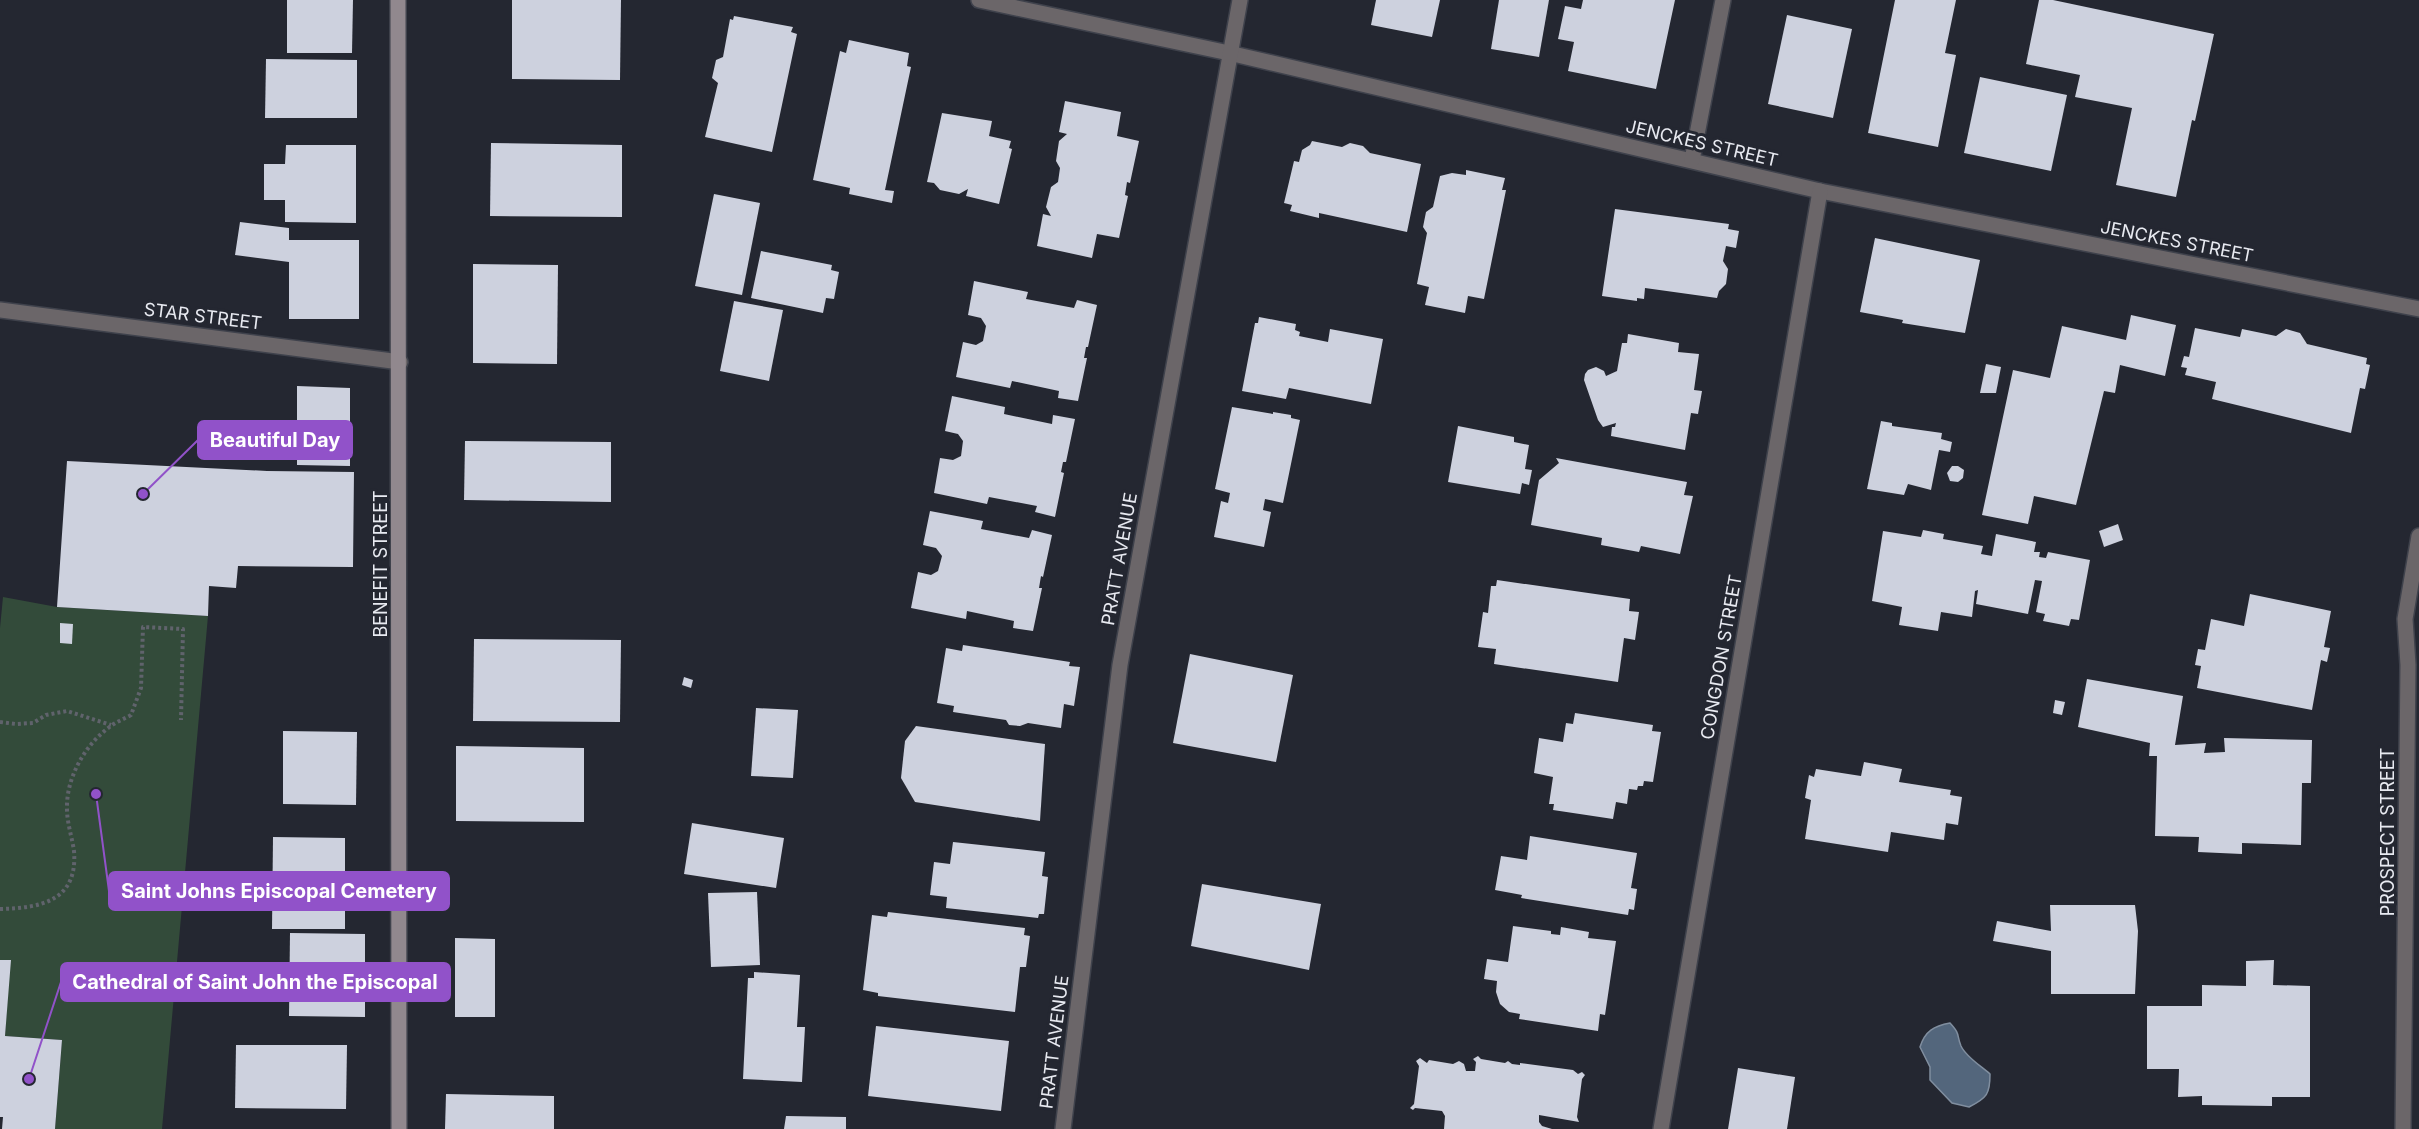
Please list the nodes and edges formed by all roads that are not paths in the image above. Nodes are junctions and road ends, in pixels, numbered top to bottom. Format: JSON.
{"nodes":[{"id":1,"x":399,"y":0,"type":"edge"},
{"id":2,"x":979,"y":0,"type":"edge"},
{"id":3,"x":1240,"y":0,"type":"edge"},
{"id":4,"x":1723,"y":0,"type":"edge"},
{"id":5,"x":1229,"y":53,"type":"junction"},
{"id":6,"x":1692,"y":160,"type":"junction"},
{"id":7,"x":1820,"y":191,"type":"junction"},
{"id":8,"x":2419,"y":309,"type":"edge"},
{"id":9,"x":0,"y":310,"type":"edge"},
{"id":10,"x":400,"y":362,"type":"junction"},
{"id":11,"x":2419,"y":536,"type":"edge"},
{"id":12,"x":2412,"y":989,"type":"edge"},
{"id":13,"x":399,"y":1129,"type":"edge"},
{"id":14,"x":1063,"y":1129,"type":"edge"},
{"id":15,"x":1661,"y":1129,"type":"edge"},
{"id":16,"x":2403,"y":1129,"type":"edge"}],
"edges":[{"from":1,"to":10,"type":"street","name":"BENEFIT STREET"},
{"from":2,"to":5,"type":"street","name":"JENCKES STREET"},
{"from":3,"to":5,"type":"street","name":"PRATT AVENUE"},
{"from":4,"to":6,"type":"street"},
{"from":5,"to":6,"type":"street","name":"JENCKES STREET"},
{"from":5,"to":14,"type":"street","name":"PRATT AVENUE"},
{"from":6,"to":7,"type":"street","name":"JENCKES STREET"},
{"from":7,"to":8,"type":"street","name":"JENCKES STREET"},
{"from":7,"to":15,"type":"street","name":"CONGDON STREET"},
{"from":9,"to":10,"type":"street","name":"STAR STREET"},
{"from":10,"to":13,"type":"street","name":"BENEFIT STREET"},
{"from":11,"to":12,"type":"street","name":"PROSPECT STREET"},
{"from":12,"to":16,"type":"street","name":"PROSPECT STREET"}]}
